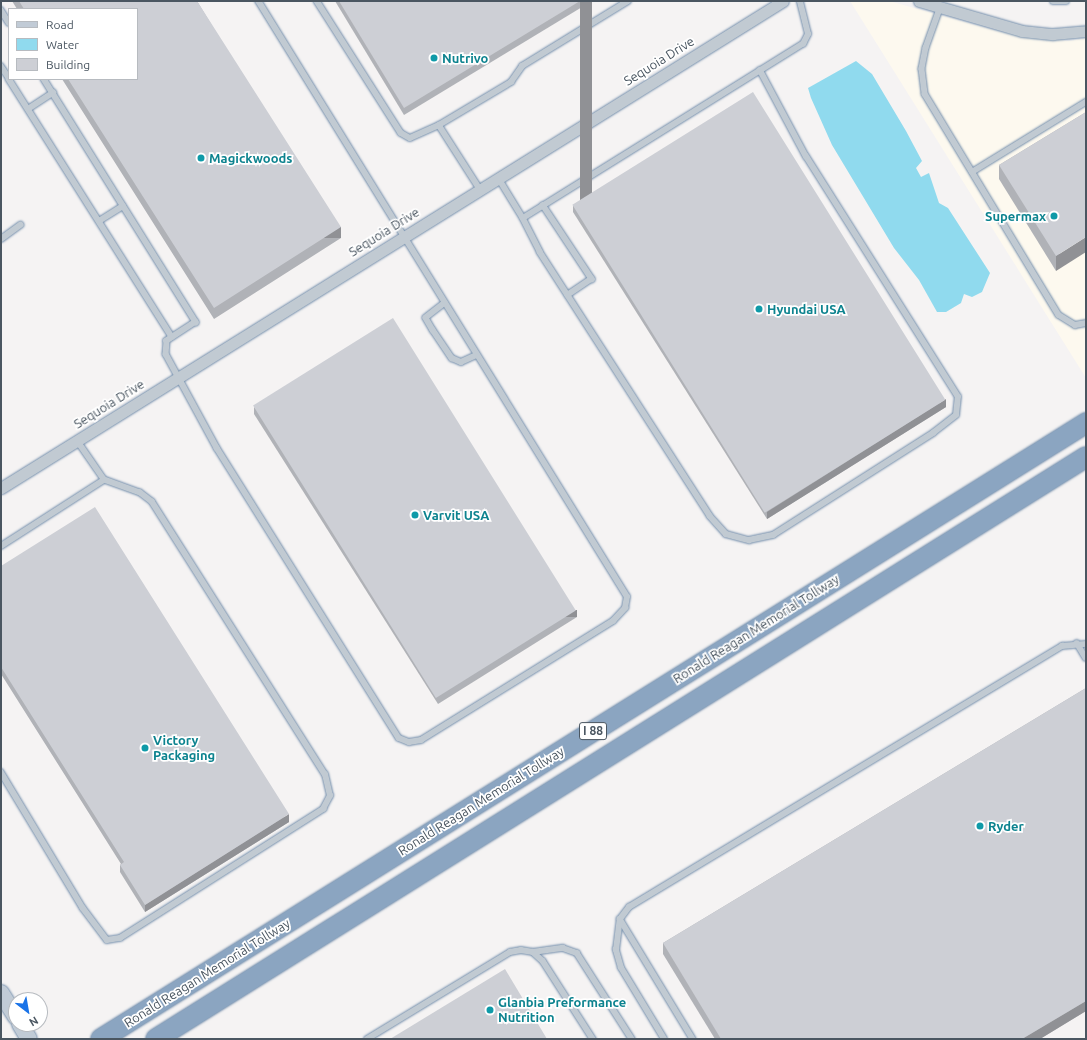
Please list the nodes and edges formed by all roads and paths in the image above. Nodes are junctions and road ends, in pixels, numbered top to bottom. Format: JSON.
{"nodes":[{"id":1,"x":258,"y":1,"type":"edge"},
{"id":2,"x":317,"y":1,"type":"edge"},
{"id":3,"x":628,"y":1,"type":"edge"},
{"id":4,"x":783,"y":1,"type":"edge"},
{"id":5,"x":800,"y":1,"type":"edge"},
{"id":6,"x":919,"y":1,"type":"edge"},
{"id":7,"x":1053,"y":1,"type":"edge"},
{"id":8,"x":1066,"y":1,"type":"edge"},
{"id":9,"x":940,"y":9,"type":"junction"},
{"id":10,"x":1,"y":10,"type":"edge"},
{"id":11,"x":8,"y":21,"type":"edge"},
{"id":12,"x":1086,"y":31,"type":"edge"},
{"id":13,"x":1,"y":66,"type":"edge"},
{"id":14,"x":760,"y":71,"type":"junction"},
{"id":15,"x":8,"y":77,"type":"edge"},
{"id":16,"x":10,"y":80,"type":"edge"},
{"id":17,"x":45,"y":80,"type":"edge"},
{"id":18,"x":53,"y":93,"type":"junction"},
{"id":19,"x":1086,"y":102,"type":"edge"},
{"id":20,"x":28,"y":109,"type":"junction"},
{"id":21,"x":439,"y":125,"type":"junction"},
{"id":22,"x":972,"y":172,"type":"junction"},
{"id":23,"x":498,"y":178,"type":"junction"},
{"id":24,"x":480,"y":189,"type":"junction"},
{"id":25,"x":543,"y":205,"type":"junction"},
{"id":26,"x":123,"y":206,"type":"junction"},
{"id":27,"x":523,"y":218,"type":"junction"},
{"id":28,"x":99,"y":221,"type":"junction"},
{"id":29,"x":20,"y":225,"type":"dead end"},
{"id":30,"x":405,"y":235,"type":"junction"},
{"id":31,"x":1,"y":239,"type":"edge"},
{"id":32,"x":568,"y":295,"type":"junction"},
{"id":33,"x":445,"y":303,"type":"junction"},
{"id":34,"x":1086,"y":323,"type":"edge"},
{"id":35,"x":172,"y":337,"type":"junction"},
{"id":36,"x":477,"y":355,"type":"junction"},
{"id":37,"x":179,"y":376,"type":"junction"},
{"id":38,"x":1086,"y":423,"type":"edge"},
{"id":39,"x":77,"y":441,"type":"junction"},
{"id":40,"x":1086,"y":457,"type":"edge"},
{"id":41,"x":104,"y":480,"type":"junction"},
{"id":42,"x":1,"y":488,"type":"edge"},
{"id":43,"x":1,"y":546,"type":"edge"},
{"id":44,"x":1077,"y":643,"type":"junction"},
{"id":45,"x":1086,"y":644,"type":"edge"},
{"id":46,"x":1086,"y":658,"type":"edge"},
{"id":47,"x":1,"y":772,"type":"edge"},
{"id":48,"x":620,"y":919,"type":"junction"},
{"id":49,"x":533,"y":952,"type":"junction"},
{"id":50,"x":1,"y":993,"type":"edge"},
{"id":51,"x":8,"y":1004,"type":"edge"},
{"id":52,"x":100,"y":1039,"type":"edge"},
{"id":53,"x":156,"y":1039,"type":"edge"},
{"id":54,"x":367,"y":1039,"type":"edge"},
{"id":55,"x":593,"y":1039,"type":"edge"},
{"id":56,"x":632,"y":1039,"type":"edge"},
{"id":57,"x":664,"y":1039,"type":"edge"},
{"id":58,"x":693,"y":1039,"type":"edge"}],
"edges":[{"from":1,"to":30,"type":"lane"},
{"from":2,"to":21,"type":"lane"},
{"from":3,"to":21,"type":"lane"},
{"from":4,"to":23,"type":"street","name":"Sequoia Drive"},
{"from":5,"to":14,"type":"lane"},
{"from":6,"to":9,"type":"street"},
{"from":7,"to":8,"type":"lane"},
{"from":9,"to":12,"type":"street"},
{"from":9,"to":22,"type":"lane"},
{"from":10,"to":11,"type":"lane"},
{"from":13,"to":15,"type":"lane"},
{"from":14,"to":25,"type":"lane"},
{"from":14,"to":32,"type":"lane"},
{"from":16,"to":20,"type":"lane"},
{"from":17,"to":18,"type":"lane"},
{"from":18,"to":20,"type":"lane"},
{"from":18,"to":26,"type":"lane"},
{"from":19,"to":22,"type":"lane"},
{"from":20,"to":28,"type":"lane"},
{"from":21,"to":24,"type":"lane"},
{"from":22,"to":34,"type":"lane"},
{"from":23,"to":24,"type":"street","name":"Sequoia Drive"},
{"from":23,"to":27,"type":"lane"},
{"from":24,"to":30,"type":"street","name":"Sequoia Drive"},
{"from":25,"to":27,"type":"lane"},
{"from":25,"to":32,"type":"lane"},
{"from":26,"to":28,"type":"lane"},
{"from":26,"to":35,"type":"lane"},
{"from":27,"to":32,"type":"lane"},
{"from":28,"to":35,"type":"lane"},
{"from":29,"to":31,"type":"lane"},
{"from":30,"to":33,"type":"lane"},
{"from":30,"to":37,"type":"street","name":"Sequoia Drive"},
{"from":33,"to":36,"type":"lane"},
{"from":33,"to":36,"type":"lane"},
{"from":35,"to":37,"type":"lane"},
{"from":36,"to":37,"type":"lane"},
{"from":37,"to":39,"type":"street","name":"Sequoia Drive"},
{"from":38,"to":52,"type":"highway","name":"Ronald Reagan Memorial Tollway","number":"I 88"},
{"from":39,"to":41,"type":"lane"},
{"from":39,"to":42,"type":"street","name":"Sequoia Drive"},
{"from":40,"to":53,"type":"highway","number":"I 88"},
{"from":41,"to":43,"type":"lane"},
{"from":41,"to":47,"type":"lane"},
{"from":44,"to":45,"type":"lane"},
{"from":44,"to":46,"type":"lane"},
{"from":44,"to":48,"type":"lane"},
{"from":48,"to":57,"type":"lane"},
{"from":48,"to":58,"type":"lane"},
{"from":49,"to":54,"type":"lane"},
{"from":49,"to":55,"type":"lane"},
{"from":49,"to":56,"type":"lane"},
{"from":50,"to":51,"type":"main road"}]}
